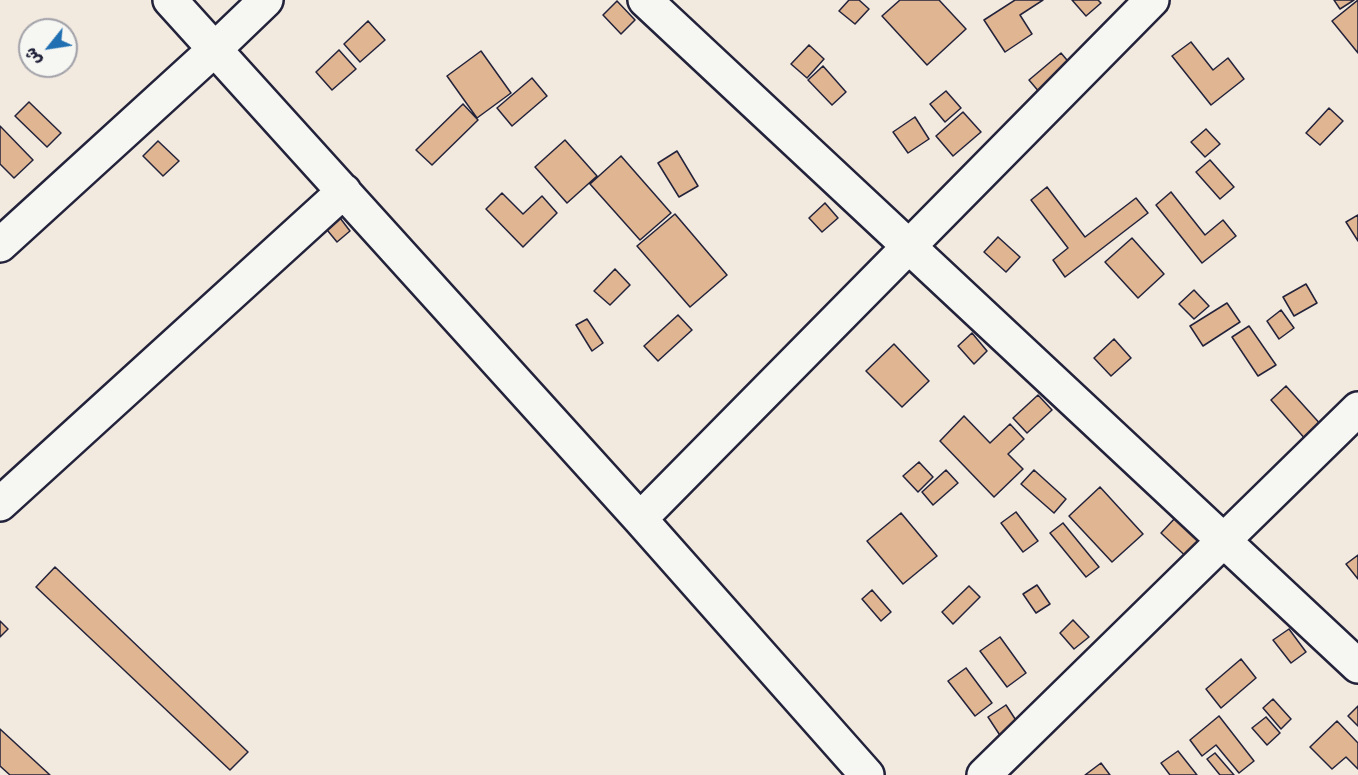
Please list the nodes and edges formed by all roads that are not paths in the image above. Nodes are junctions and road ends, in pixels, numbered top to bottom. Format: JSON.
{"nodes":[{"id":1,"x":170,"y":0,"type":"edge"},
{"id":2,"x":266,"y":0,"type":"edge"},
{"id":3,"x":645,"y":0,"type":"edge"},
{"id":4,"x":1152,"y":0,"type":"edge"},
{"id":5,"x":215,"y":49,"type":"junction"},
{"id":6,"x":344,"y":191,"type":"junction"},
{"id":7,"x":0,"y":245,"type":"edge"},
{"id":8,"x":909,"y":247,"type":"junction"},
{"id":9,"x":1358,"y":409,"type":"edge"},
{"id":10,"x":0,"y":504,"type":"edge"},
{"id":11,"x":640,"y":519,"type":"junction"},
{"id":12,"x":1224,"y":540,"type":"junction"},
{"id":13,"x":1358,"y":666,"type":"edge"},
{"id":14,"x":867,"y":775,"type":"edge"},
{"id":15,"x":984,"y":775,"type":"edge"}],
"edges":[{"from":1,"to":5,"type":"street"},
{"from":2,"to":5,"type":"street"},
{"from":3,"to":8,"type":"street"},
{"from":4,"to":8,"type":"street"},
{"from":5,"to":6,"type":"street"},
{"from":5,"to":7,"type":"street"},
{"from":6,"to":10,"type":"street"},
{"from":6,"to":11,"type":"street"},
{"from":8,"to":11,"type":"street"},
{"from":8,"to":12,"type":"street"},
{"from":9,"to":12,"type":"street"},
{"from":11,"to":14,"type":"street"},
{"from":12,"to":13,"type":"street"},
{"from":12,"to":15,"type":"street"}]}
